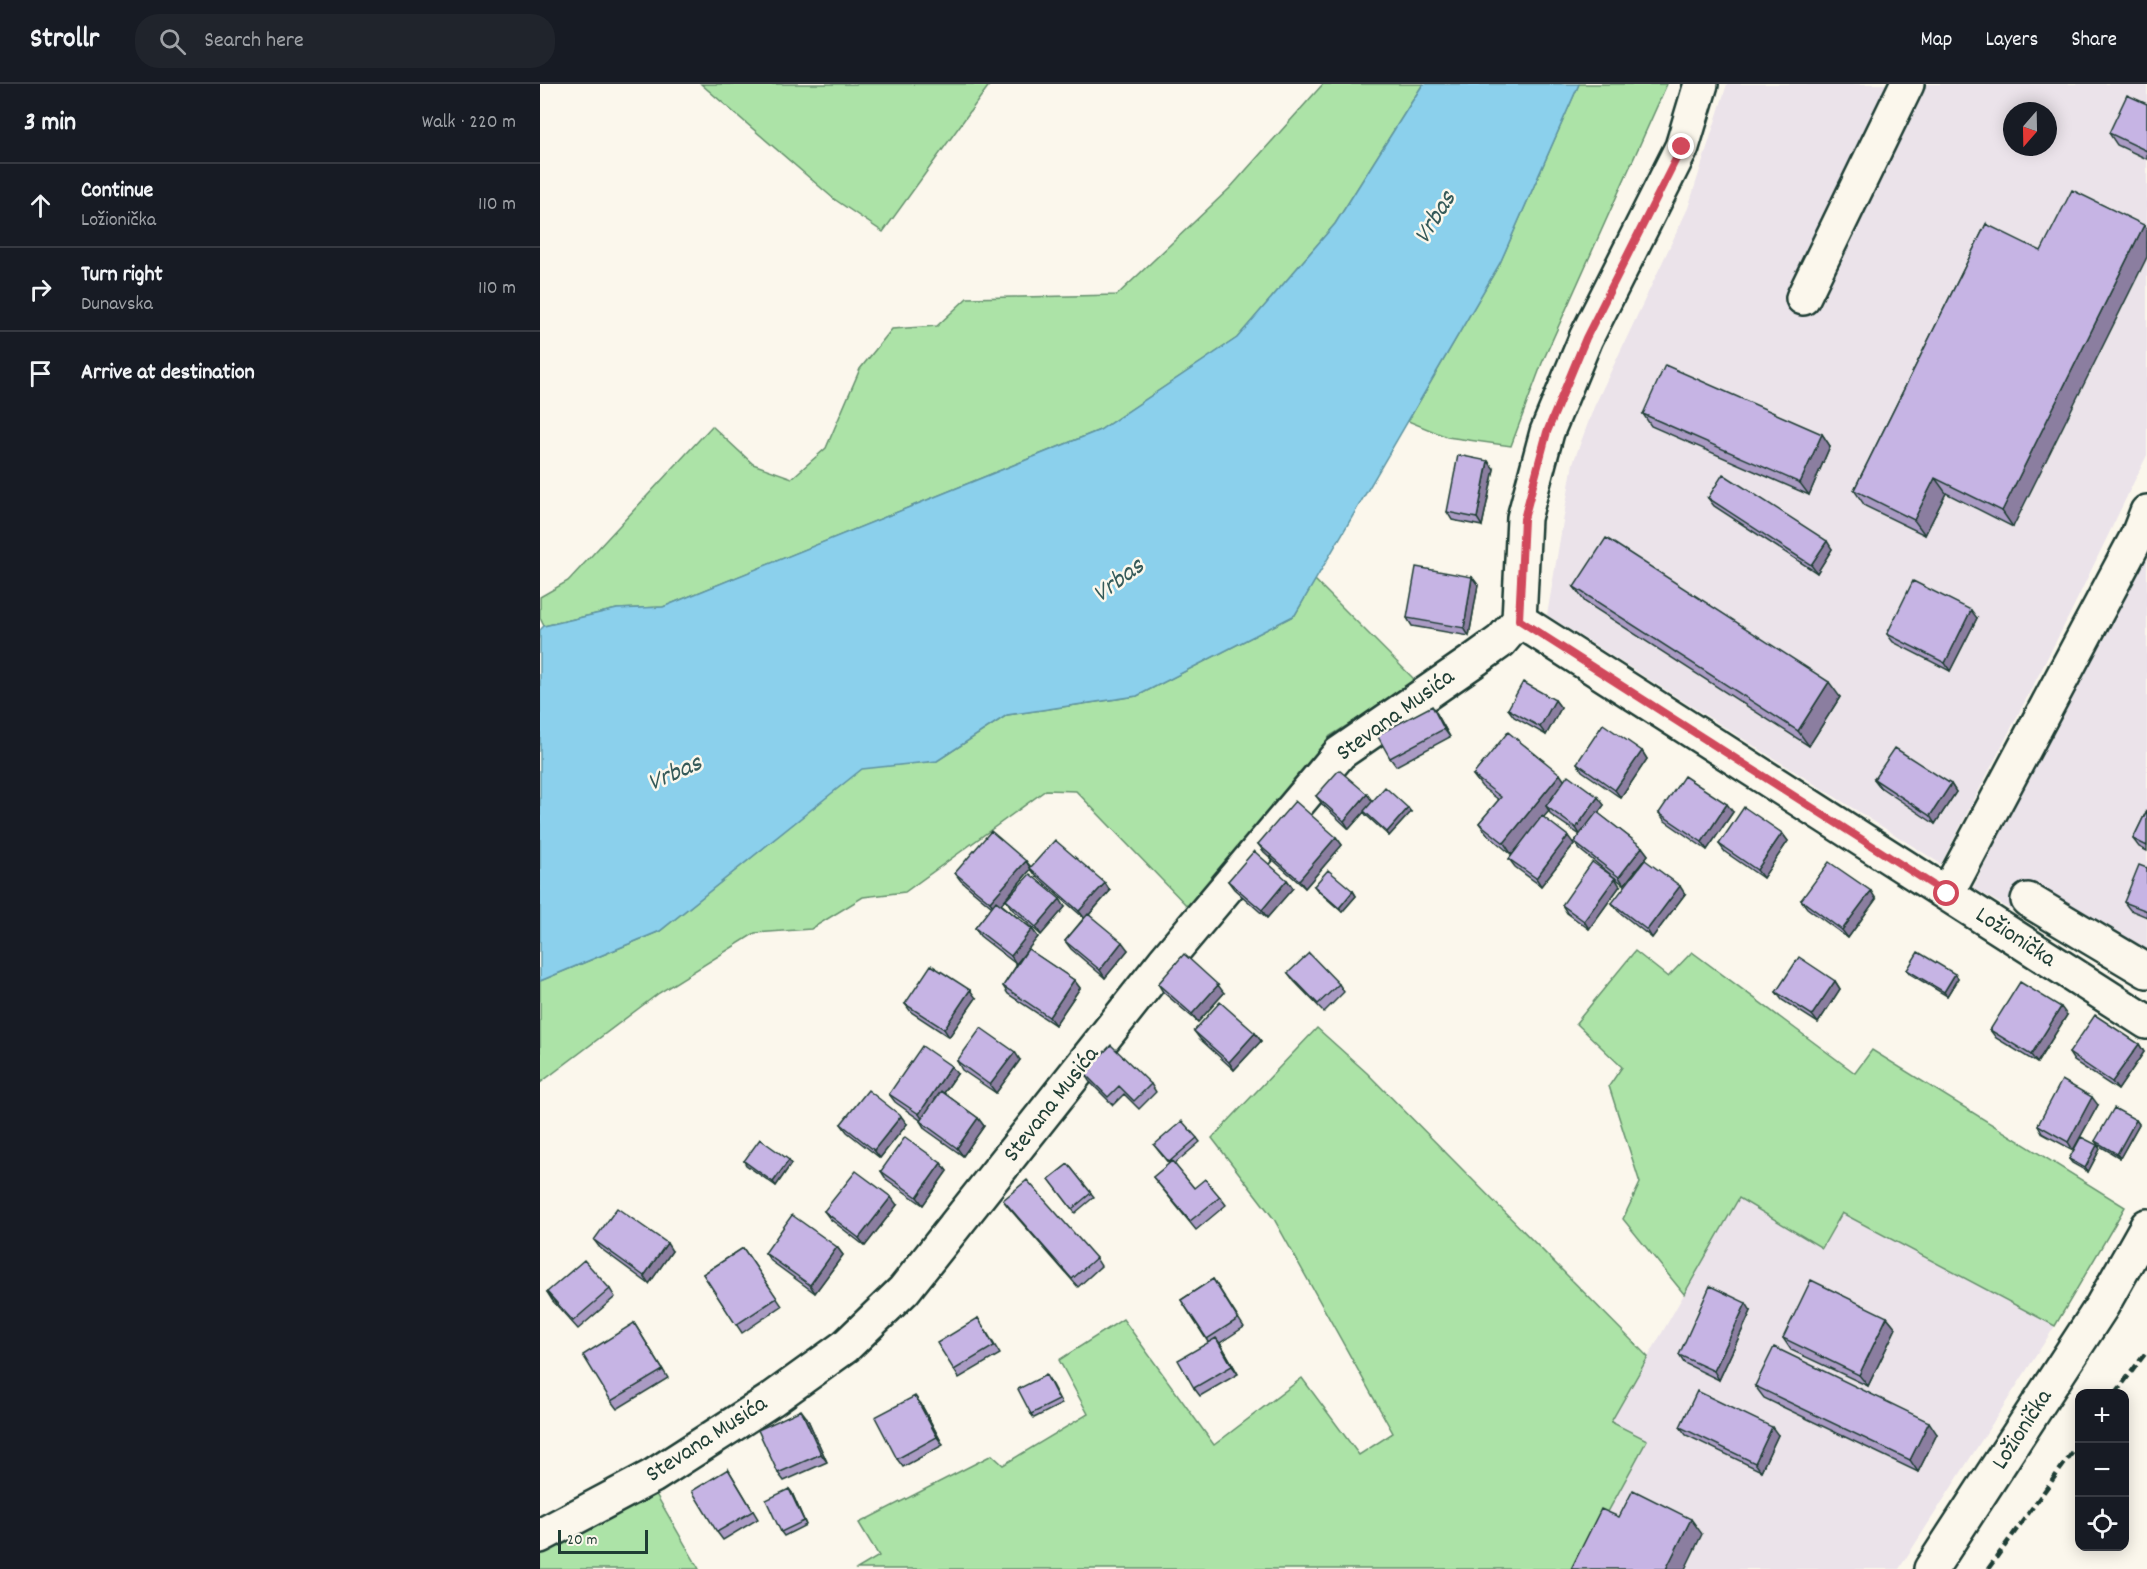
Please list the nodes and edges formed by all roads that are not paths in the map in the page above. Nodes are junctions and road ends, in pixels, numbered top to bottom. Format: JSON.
{"nodes":[{"id":1,"x":1701,"y":84,"type":"edge"},
{"id":2,"x":1907,"y":84,"type":"edge"},
{"id":3,"x":1803,"y":298,"type":"dead end"},
{"id":4,"x":2147,"y":512,"type":"edge"},
{"id":5,"x":1519,"y":620,"type":"junction"},
{"id":6,"x":1947,"y":894,"type":"junction"},
{"id":7,"x":2028,"y":900,"type":"dead end"},
{"id":8,"x":2147,"y":971,"type":"edge"},
{"id":9,"x":2147,"y":1022,"type":"edge"},
{"id":10,"x":2147,"y":1226,"type":"edge"},
{"id":11,"x":540,"y":1536,"type":"edge"},
{"id":12,"x":1931,"y":1569,"type":"edge"}],
"edges":[{"from":1,"to":5,"type":"street"},
{"from":2,"to":3,"type":"street"},
{"from":4,"to":6,"type":"street"},
{"from":5,"to":6,"type":"street","name":"Ložionička"},
{"from":5,"to":11,"type":"street","name":"Stevana Musića"},
{"from":6,"to":9,"type":"street","name":"Ložionička"},
{"from":7,"to":8,"type":"street"},
{"from":10,"to":12,"type":"street","name":"Ložionička"}]}
